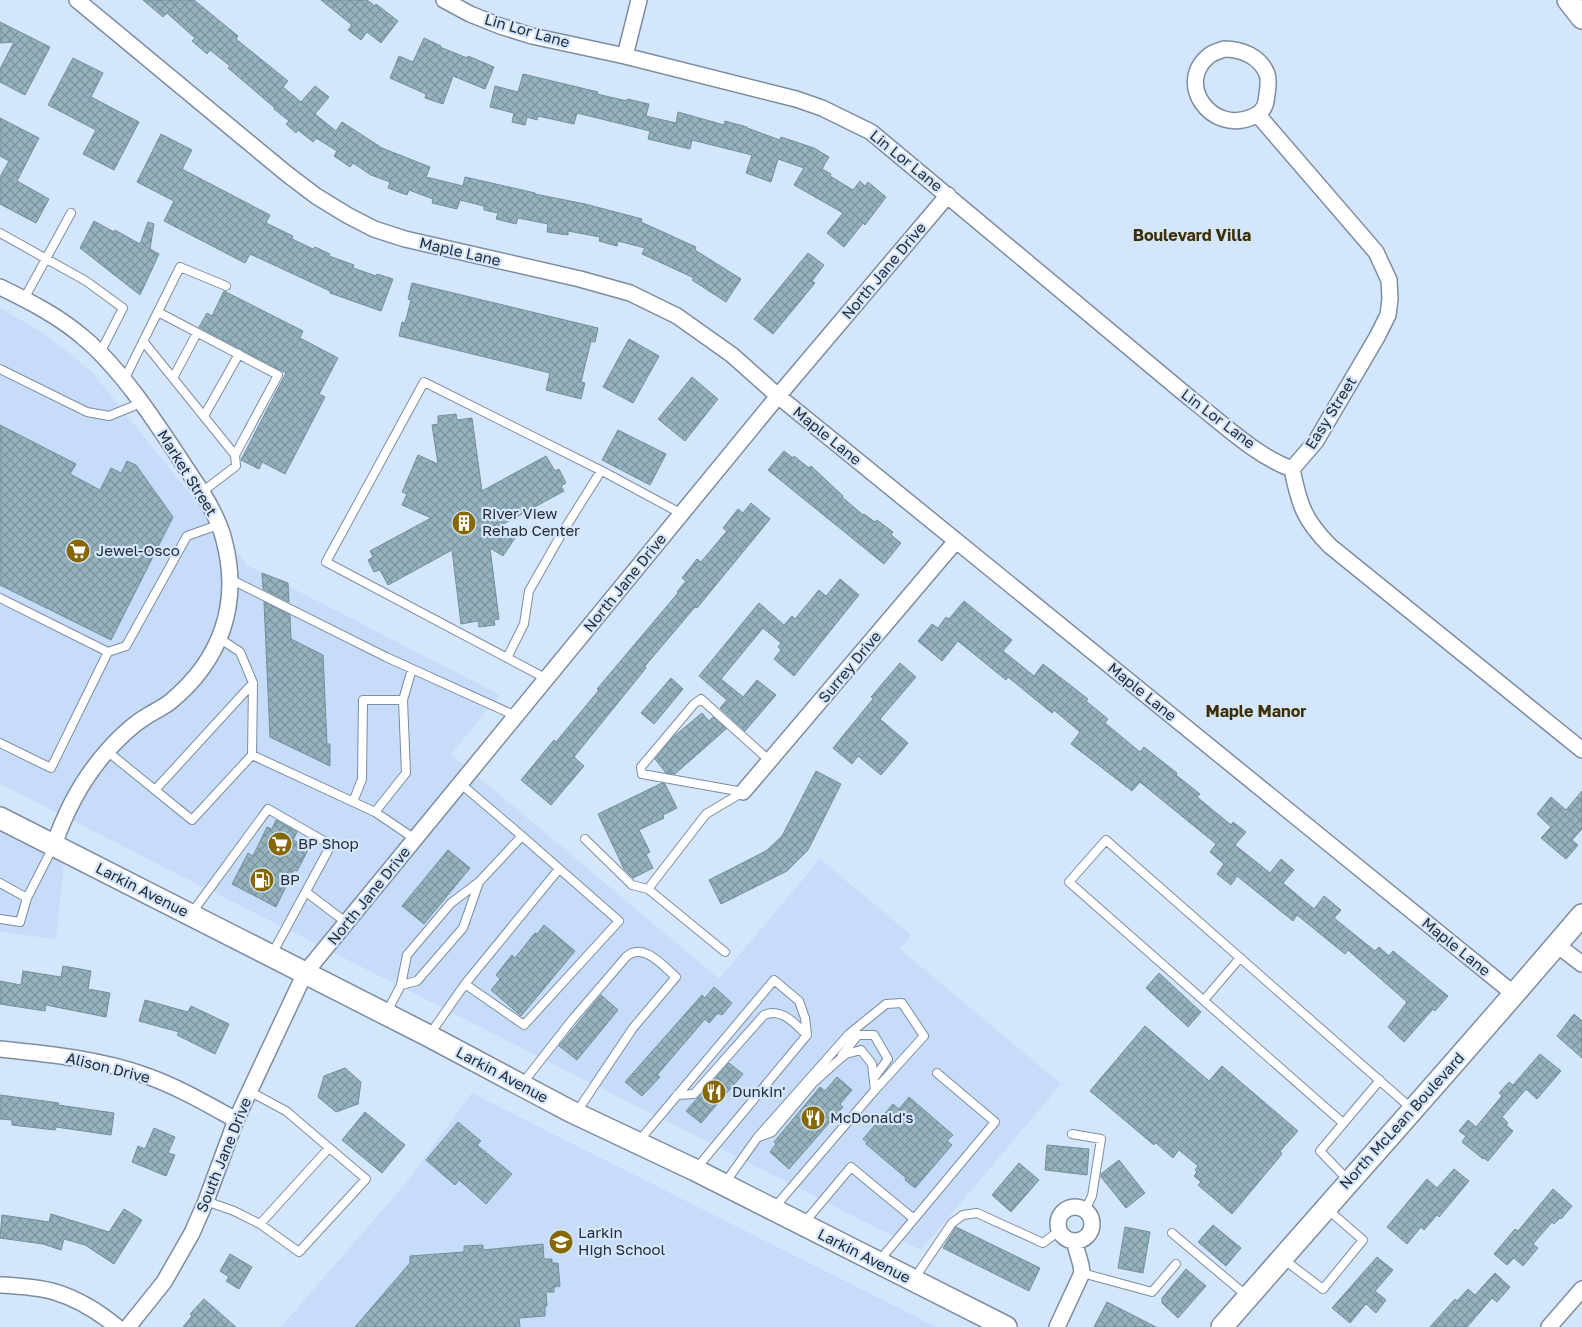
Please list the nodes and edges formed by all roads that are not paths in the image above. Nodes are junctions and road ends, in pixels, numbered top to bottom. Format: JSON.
{"nodes":[{"id":1,"x":77,"y":0,"type":"edge"},
{"id":2,"x":444,"y":0,"type":"edge"},
{"id":3,"x":638,"y":0,"type":"edge"},
{"id":4,"x":1568,"y":0,"type":"edge"},
{"id":5,"x":1582,"y":18,"type":"edge"},
{"id":6,"x":625,"y":56,"type":"junction"},
{"id":7,"x":1258,"y":115,"type":"junction"},
{"id":8,"x":948,"y":195,"type":"junction"},
{"id":9,"x":71,"y":213,"type":"dead end"},
{"id":10,"x":0,"y":233,"type":"edge"},
{"id":11,"x":46,"y":259,"type":"junction"},
{"id":12,"x":226,"y":286,"type":"dead end"},
{"id":13,"x":0,"y":287,"type":"edge"},
{"id":14,"x":24,"y":299,"type":"junction"},
{"id":15,"x":158,"y":312,"type":"junction"},
{"id":16,"x":197,"y":333,"type":"junction"},
{"id":17,"x":143,"y":341,"type":"junction"},
{"id":18,"x":100,"y":353,"type":"junction"},
{"id":19,"x":239,"y":354,"type":"junction"},
{"id":20,"x":0,"y":369,"type":"edge"},
{"id":21,"x":173,"y":378,"type":"junction"},
{"id":22,"x":124,"y":380,"type":"junction"},
{"id":23,"x":778,"y":396,"type":"junction"},
{"id":24,"x":141,"y":403,"type":"junction"},
{"id":25,"x":204,"y":416,"type":"junction"},
{"id":26,"x":235,"y":454,"type":"junction"},
{"id":27,"x":1292,"y":469,"type":"junction"},
{"id":28,"x":601,"y":471,"type":"junction"},
{"id":29,"x":202,"y":492,"type":"junction"},
{"id":30,"x":682,"y":514,"type":"junction"},
{"id":31,"x":218,"y":525,"type":"junction"},
{"id":32,"x":956,"y":541,"type":"junction"},
{"id":33,"x":230,"y":579,"type":"junction"},
{"id":34,"x":0,"y":598,"type":"edge"},
{"id":35,"x":219,"y":638,"type":"junction"},
{"id":36,"x":108,"y":652,"type":"junction"},
{"id":37,"x":507,"y":658,"type":"junction"},
{"id":38,"x":412,"y":669,"type":"junction"},
{"id":39,"x":547,"y":679,"type":"junction"},
{"id":40,"x":253,"y":683,"type":"junction"},
{"id":41,"x":403,"y":700,"type":"junction"},
{"id":42,"x":516,"y":716,"type":"junction"},
{"id":43,"x":0,"y":743,"type":"edge"},
{"id":44,"x":1582,"y":750,"type":"edge"},
{"id":45,"x":107,"y":751,"type":"junction"},
{"id":46,"x":252,"y":755,"type":"junction"},
{"id":47,"x":770,"y":762,"type":"junction"},
{"id":48,"x":461,"y":784,"type":"junction"},
{"id":49,"x":155,"y":790,"type":"junction"},
{"id":50,"x":743,"y":792,"type":"junction"},
{"id":51,"x":353,"y":802,"type":"junction"},
{"id":52,"x":375,"y":812,"type":"junction"},
{"id":53,"x":0,"y":818,"type":"edge"},
{"id":54,"x":522,"y":836,"type":"junction"},
{"id":55,"x":415,"y":839,"type":"junction"},
{"id":56,"x":585,"y":839,"type":"dead end"},
{"id":57,"x":54,"y":845,"type":"junction"},
{"id":58,"x":559,"y":869,"type":"junction"},
{"id":59,"x":479,"y":882,"type":"junction"},
{"id":60,"x":0,"y":883,"type":"edge"},
{"id":61,"x":648,"y":889,"type":"junction"},
{"id":62,"x":306,"y":892,"type":"junction"},
{"id":63,"x":27,"y":898,"type":"junction"},
{"id":64,"x":190,"y":915,"type":"junction"},
{"id":65,"x":1582,"y":915,"type":"edge"},
{"id":66,"x":0,"y":919,"type":"edge"},
{"id":67,"x":347,"y":923,"type":"junction"},
{"id":68,"x":1557,"y":944,"type":"junction"},
{"id":69,"x":725,"y":952,"type":"dead end"},
{"id":70,"x":271,"y":956,"type":"junction"},
{"id":71,"x":1240,"y":958,"type":"junction"},
{"id":72,"x":1582,"y":964,"type":"edge"},
{"id":73,"x":305,"y":973,"type":"junction"},
{"id":74,"x":465,"y":984,"type":"junction"},
{"id":75,"x":401,"y":985,"type":"junction"},
{"id":76,"x":1514,"y":994,"type":"junction"},
{"id":77,"x":1204,"y":1000,"type":"junction"},
{"id":78,"x":386,"y":1014,"type":"junction"},
{"id":79,"x":807,"y":1035,"type":"junction"},
{"id":80,"x":429,"y":1036,"type":"junction"},
{"id":81,"x":0,"y":1049,"type":"edge"},
{"id":82,"x":834,"y":1064,"type":"junction"},
{"id":83,"x":937,"y":1073,"type":"dead end"},
{"id":84,"x":874,"y":1078,"type":"junction"},
{"id":85,"x":1380,"y":1080,"type":"junction"},
{"id":86,"x":521,"y":1085,"type":"junction"},
{"id":87,"x":874,"y":1090,"type":"junction"},
{"id":88,"x":249,"y":1092,"type":"junction"},
{"id":89,"x":677,"y":1094,"type":"junction"},
{"id":90,"x":1414,"y":1110,"type":"junction"},
{"id":91,"x":576,"y":1113,"type":"junction"},
{"id":92,"x":236,"y":1120,"type":"junction"},
{"id":93,"x":1343,"y":1123,"type":"junction"},
{"id":94,"x":1072,"y":1134,"type":"dead end"},
{"id":95,"x":758,"y":1138,"type":"junction"},
{"id":96,"x":637,"y":1143,"type":"junction"},
{"id":97,"x":329,"y":1148,"type":"junction"},
{"id":98,"x":695,"y":1170,"type":"junction"},
{"id":99,"x":1349,"y":1181,"type":"junction"},
{"id":100,"x":724,"y":1185,"type":"junction"},
{"id":101,"x":206,"y":1201,"type":"junction"},
{"id":102,"x":1326,"y":1208,"type":"junction"},
{"id":103,"x":772,"y":1210,"type":"junction"},
{"id":104,"x":1085,"y":1210,"type":"junction"},
{"id":105,"x":914,"y":1219,"type":"junction"},
{"id":106,"x":260,"y":1224,"type":"junction"},
{"id":107,"x":803,"y":1225,"type":"junction"},
{"id":108,"x":1059,"y":1231,"type":"junction"},
{"id":109,"x":1172,"y":1233,"type":"dead end"},
{"id":110,"x":1074,"y":1241,"type":"junction"},
{"id":111,"x":1282,"y":1258,"type":"junction"},
{"id":112,"x":878,"y":1262,"type":"junction"},
{"id":113,"x":1176,"y":1264,"type":"dead end"},
{"id":114,"x":1082,"y":1273,"type":"junction"},
{"id":115,"x":913,"y":1280,"type":"junction"},
{"id":116,"x":0,"y":1285,"type":"edge"},
{"id":117,"x":1582,"y":1289,"type":"edge"},
{"id":118,"x":1248,"y":1297,"type":"junction"},
{"id":119,"x":117,"y":1327,"type":"edge"},
{"id":120,"x":128,"y":1327,"type":"edge"},
{"id":121,"x":1006,"y":1327,"type":"edge"},
{"id":122,"x":1057,"y":1327,"type":"edge"},
{"id":123,"x":1222,"y":1327,"type":"edge"},
{"id":124,"x":1550,"y":1327,"type":"edge"}],
"edges":[{"from":1,"to":23,"type":"street","name":"Maple Lane"},
{"from":2,"to":6,"type":"street","name":"Lin Lor Lane"},
{"from":3,"to":6,"type":"street"},
{"from":4,"to":5,"type":"main road"},
{"from":6,"to":8,"type":"street","name":"Lin Lor Lane"},
{"from":7,"to":7,"type":"street"},
{"from":7,"to":27,"type":"street","name":"Easy Street"},
{"from":8,"to":23,"type":"street","name":"North Jane Drive"},
{"from":8,"to":27,"type":"street","name":"Lin Lor Lane"},
{"from":9,"to":11,"type":"lane"},
{"from":10,"to":11,"type":"lane"},
{"from":11,"to":14,"type":"lane"},
{"from":11,"to":18,"type":"lane"},
{"from":12,"to":15,"type":"lane"},
{"from":13,"to":14,"type":"street","name":"Market Street"},
{"from":14,"to":18,"type":"street","name":"Market Street"},
{"from":15,"to":16,"type":"lane"},
{"from":15,"to":17,"type":"lane"},
{"from":16,"to":19,"type":"lane"},
{"from":16,"to":21,"type":"lane"},
{"from":17,"to":21,"type":"lane"},
{"from":17,"to":22,"type":"lane"},
{"from":18,"to":22,"type":"street","name":"Market Street"},
{"from":19,"to":25,"type":"lane"},
{"from":19,"to":26,"type":"lane"},
{"from":20,"to":24,"type":"lane"},
{"from":21,"to":25,"type":"lane"},
{"from":22,"to":24,"type":"street","name":"Market Street"},
{"from":23,"to":30,"type":"street","name":"North Jane Drive"},
{"from":23,"to":32,"type":"street","name":"Maple Lane"},
{"from":24,"to":29,"type":"street","name":"Market Street"},
{"from":25,"to":26,"type":"lane"},
{"from":26,"to":29,"type":"lane"},
{"from":27,"to":44,"type":"street"},
{"from":28,"to":30,"type":"lane"},
{"from":28,"to":37,"type":"lane"},
{"from":28,"to":37,"type":"lane"},
{"from":29,"to":31,"type":"street","name":"Market Street"},
{"from":30,"to":39,"type":"street","name":"North Jane Drive"},
{"from":31,"to":33,"type":"street","name":"Market Street"},
{"from":31,"to":36,"type":"lane"},
{"from":32,"to":47,"type":"street","name":"Surrey Drive"},
{"from":32,"to":76,"type":"street","name":"Maple Lane"},
{"from":33,"to":35,"type":"street","name":"Market Street"},
{"from":33,"to":38,"type":"lane"},
{"from":34,"to":36,"type":"lane"},
{"from":35,"to":40,"type":"lane"},
{"from":35,"to":45,"type":"street","name":"Market Street"},
{"from":36,"to":43,"type":"lane"},
{"from":37,"to":39,"type":"lane"},
{"from":38,"to":41,"type":"lane"},
{"from":38,"to":42,"type":"lane"},
{"from":39,"to":42,"type":"street","name":"North Jane Drive"},
{"from":40,"to":46,"type":"lane"},
{"from":40,"to":49,"type":"lane"},
{"from":41,"to":51,"type":"lane"},
{"from":41,"to":52,"type":"lane"},
{"from":42,"to":48,"type":"street","name":"North Jane Drive"},
{"from":45,"to":49,"type":"lane"},
{"from":45,"to":57,"type":"street","name":"Market Street"},
{"from":46,"to":49,"type":"lane"},
{"from":46,"to":51,"type":"lane"},
{"from":47,"to":50,"type":"street","name":"Surrey Drive"},
{"from":47,"to":50,"type":"lane"},
{"from":48,"to":54,"type":"lane"},
{"from":48,"to":55,"type":"street","name":"North Jane Drive"},
{"from":50,"to":61,"type":"lane"},
{"from":51,"to":52,"type":"lane"},
{"from":52,"to":55,"type":"lane"},
{"from":53,"to":57,"type":"main road","name":"Larkin Avenue"},
{"from":54,"to":58,"type":"lane"},
{"from":54,"to":59,"type":"lane"},
{"from":55,"to":67,"type":"street","name":"North Jane Drive"},
{"from":56,"to":61,"type":"lane"},
{"from":57,"to":63,"type":"lane"},
{"from":57,"to":64,"type":"main road","name":"Larkin Avenue"},
{"from":58,"to":74,"type":"lane"},
{"from":58,"to":74,"type":"lane"},
{"from":59,"to":75,"type":"lane"},
{"from":59,"to":75,"type":"lane"},
{"from":60,"to":63,"type":"lane"},
{"from":61,"to":69,"type":"lane"},
{"from":62,"to":64,"type":"lane"},
{"from":62,"to":67,"type":"lane"},
{"from":62,"to":70,"type":"lane"},
{"from":63,"to":66,"type":"lane"},
{"from":64,"to":70,"type":"main road","name":"Larkin Avenue"},
{"from":65,"to":68,"type":"main road","name":"North McLean Boulevard"},
{"from":67,"to":73,"type":"street","name":"North Jane Drive"},
{"from":68,"to":72,"type":"street"},
{"from":68,"to":76,"type":"main road","name":"North McLean Boulevard"},
{"from":70,"to":73,"type":"main road","name":"Larkin Avenue"},
{"from":71,"to":77,"type":"lane"},
{"from":71,"to":77,"type":"lane"},
{"from":71,"to":85,"type":"lane"},
{"from":73,"to":78,"type":"main road","name":"Larkin Avenue"},
{"from":73,"to":88,"type":"street","name":"South Jane Drive"},
{"from":74,"to":80,"type":"lane"},
{"from":75,"to":78,"type":"lane"},
{"from":76,"to":90,"type":"main road","name":"North McLean Boulevard"},
{"from":77,"to":93,"type":"lane"},
{"from":78,"to":80,"type":"main road","name":"Larkin Avenue"},
{"from":79,"to":89,"type":"lane"},
{"from":79,"to":89,"type":"lane"},
{"from":79,"to":98,"type":"lane"},
{"from":80,"to":86,"type":"main road","name":"Larkin Avenue"},
{"from":81,"to":92,"type":"street","name":"Alison Drive"},
{"from":82,"to":84,"type":"lane"},
{"from":82,"to":84,"type":"lane"},
{"from":82,"to":95,"type":"lane"},
{"from":83,"to":105,"type":"lane"},
{"from":84,"to":87,"type":"lane"},
{"from":85,"to":90,"type":"lane"},
{"from":85,"to":93,"type":"lane"},
{"from":86,"to":91,"type":"main road","name":"Larkin Avenue"},
{"from":86,"to":91,"type":"lane"},
{"from":87,"to":95,"type":"lane"},
{"from":87,"to":103,"type":"lane"},
{"from":88,"to":92,"type":"street","name":"South Jane Drive"},
{"from":88,"to":97,"type":"lane"},
{"from":89,"to":96,"type":"lane"},
{"from":90,"to":99,"type":"main road","name":"North McLean Boulevard"},
{"from":91,"to":96,"type":"main road","name":"Larkin Avenue"},
{"from":92,"to":101,"type":"street","name":"South Jane Drive"},
{"from":93,"to":99,"type":"lane"},
{"from":94,"to":104,"type":"lane"},
{"from":95,"to":100,"type":"lane"},
{"from":96,"to":98,"type":"main road","name":"Larkin Avenue"},
{"from":97,"to":106,"type":"lane"},
{"from":97,"to":106,"type":"lane"},
{"from":98,"to":100,"type":"main road","name":"Larkin Avenue"},
{"from":99,"to":102,"type":"main road","name":"North McLean Boulevard"},
{"from":100,"to":103,"type":"main road","name":"Larkin Avenue"},
{"from":101,"to":106,"type":"lane"},
{"from":101,"to":120,"type":"street","name":"South Jane Drive"},
{"from":102,"to":111,"type":"main road","name":"North McLean Boulevard"},
{"from":102,"to":111,"type":"lane"},
{"from":103,"to":107,"type":"main road","name":"Larkin Avenue"},
{"from":104,"to":108,"type":"street"},
{"from":104,"to":110,"type":"street"},
{"from":105,"to":107,"type":"lane"},
{"from":105,"to":112,"type":"lane"},
{"from":107,"to":112,"type":"main road","name":"Larkin Avenue"},
{"from":108,"to":110,"type":"street"},
{"from":108,"to":115,"type":"lane"},
{"from":109,"to":118,"type":"lane"},
{"from":110,"to":114,"type":"street"},
{"from":111,"to":118,"type":"main road","name":"North McLean Boulevard"},
{"from":112,"to":115,"type":"main road","name":"Larkin Avenue"},
{"from":113,"to":114,"type":"lane"},
{"from":114,"to":122,"type":"street"},
{"from":115,"to":121,"type":"main road","name":"Larkin Avenue"},
{"from":116,"to":119,"type":"street"},
{"from":117,"to":124,"type":"street"},
{"from":118,"to":123,"type":"main road","name":"North McLean Boulevard"}]}
